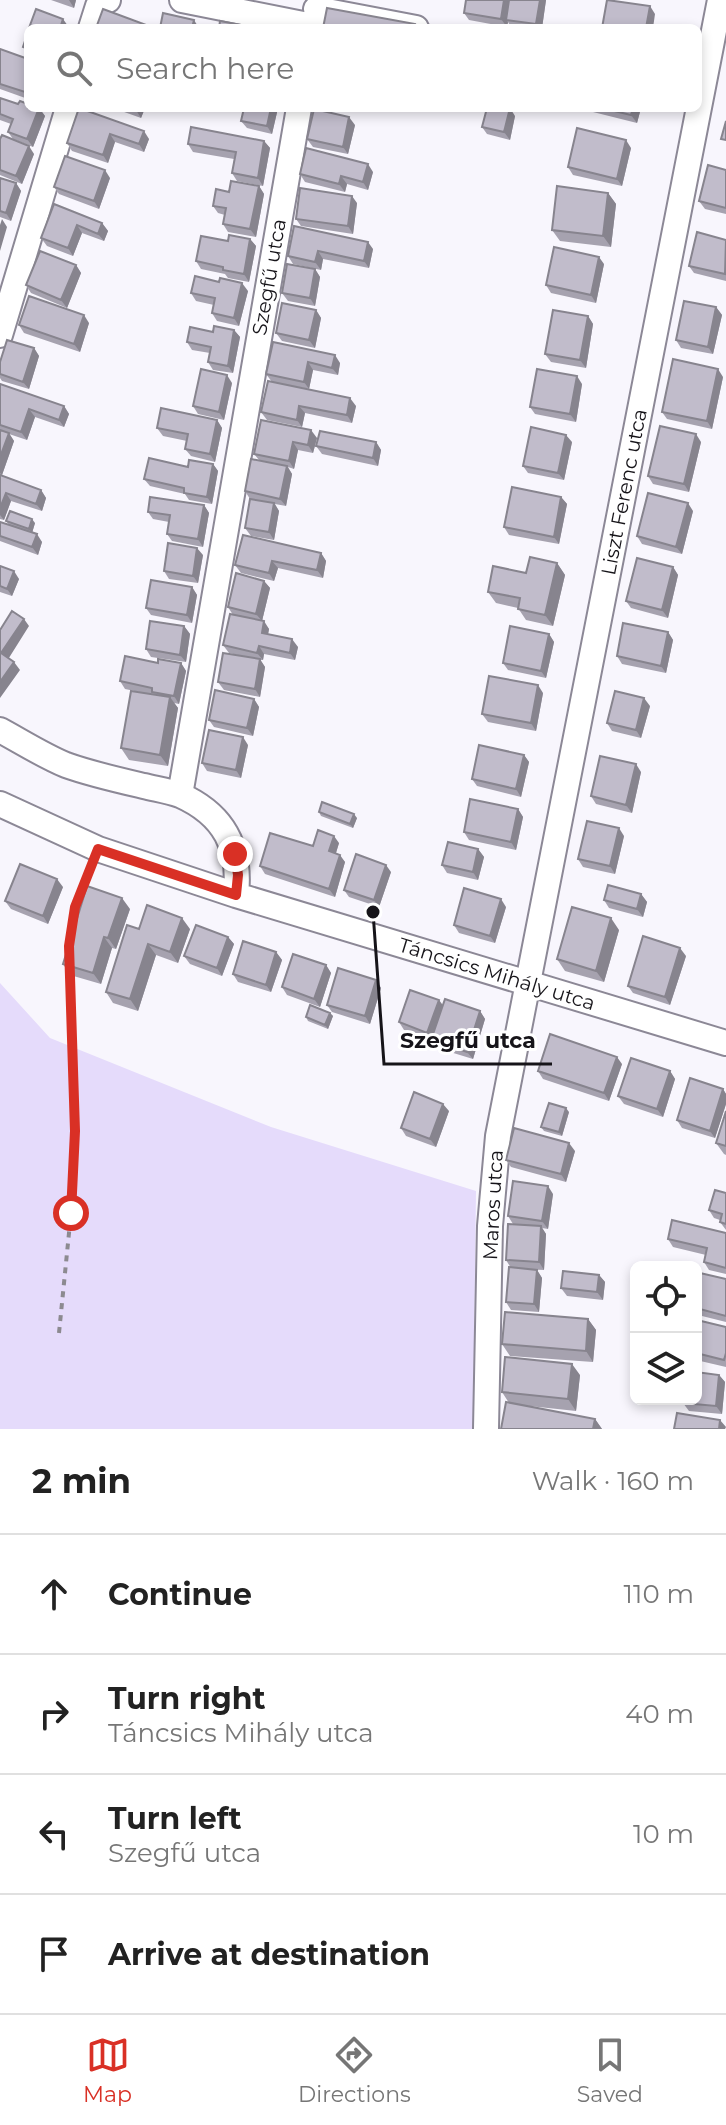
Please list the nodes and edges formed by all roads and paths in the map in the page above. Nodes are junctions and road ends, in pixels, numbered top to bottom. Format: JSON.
{"nodes":[{"id":1,"x":182,"y":0,"type":"edge"},
{"id":2,"x":720,"y":0,"type":"edge"},
{"id":3,"x":314,"y":16,"type":"edge"},
{"id":4,"x":382,"y":24,"type":"edge"},
{"id":5,"x":702,"y":92,"type":"edge"},
{"id":6,"x":67,"y":112,"type":"edge"},
{"id":7,"x":298,"y":112,"type":"edge"},
{"id":8,"x":698,"y":112,"type":"edge"},
{"id":9,"x":0,"y":335,"type":"edge"},
{"id":10,"x":0,"y":730,"type":"edge"},
{"id":11,"x":180,"y":795,"type":"junction"},
{"id":12,"x":0,"y":804,"type":"edge"},
{"id":13,"x":98,"y":849,"type":"junction"},
{"id":14,"x":236,"y":895,"type":"junction"},
{"id":15,"x":69,"y":946,"type":"edge"},
{"id":16,"x":70,"y":961,"type":"edge"},
{"id":17,"x":528,"y":984,"type":"junction"},
{"id":18,"x":726,"y":1043,"type":"edge"},
{"id":19,"x":59,"y":1333,"type":"dead end"},
{"id":20,"x":486,"y":1429,"type":"edge"}],
"edges":[{"from":1,"to":3,"type":"street"},
{"from":2,"to":5,"type":"street","name":"Liszt Ferenc utca"},
{"from":3,"to":4,"type":"street"},
{"from":6,"to":9,"type":"street"},
{"from":7,"to":11,"type":"street","name":"Szegfű utca"},
{"from":8,"to":17,"type":"street","name":"Liszt Ferenc utca"},
{"from":10,"to":11,"type":"street"},
{"from":11,"to":14,"type":"street"},
{"from":12,"to":13,"type":"street","name":"Táncsics Mihály utca"},
{"from":13,"to":14,"type":"street","name":"Táncsics Mihály utca"},
{"from":13,"to":15,"type":"path"},
{"from":14,"to":17,"type":"street","name":"Táncsics Mihály utca"},
{"from":16,"to":19,"type":"path"},
{"from":17,"to":18,"type":"street","name":"Táncsics Mihály utca"},
{"from":17,"to":20,"type":"street","name":"Maros utca"}]}
